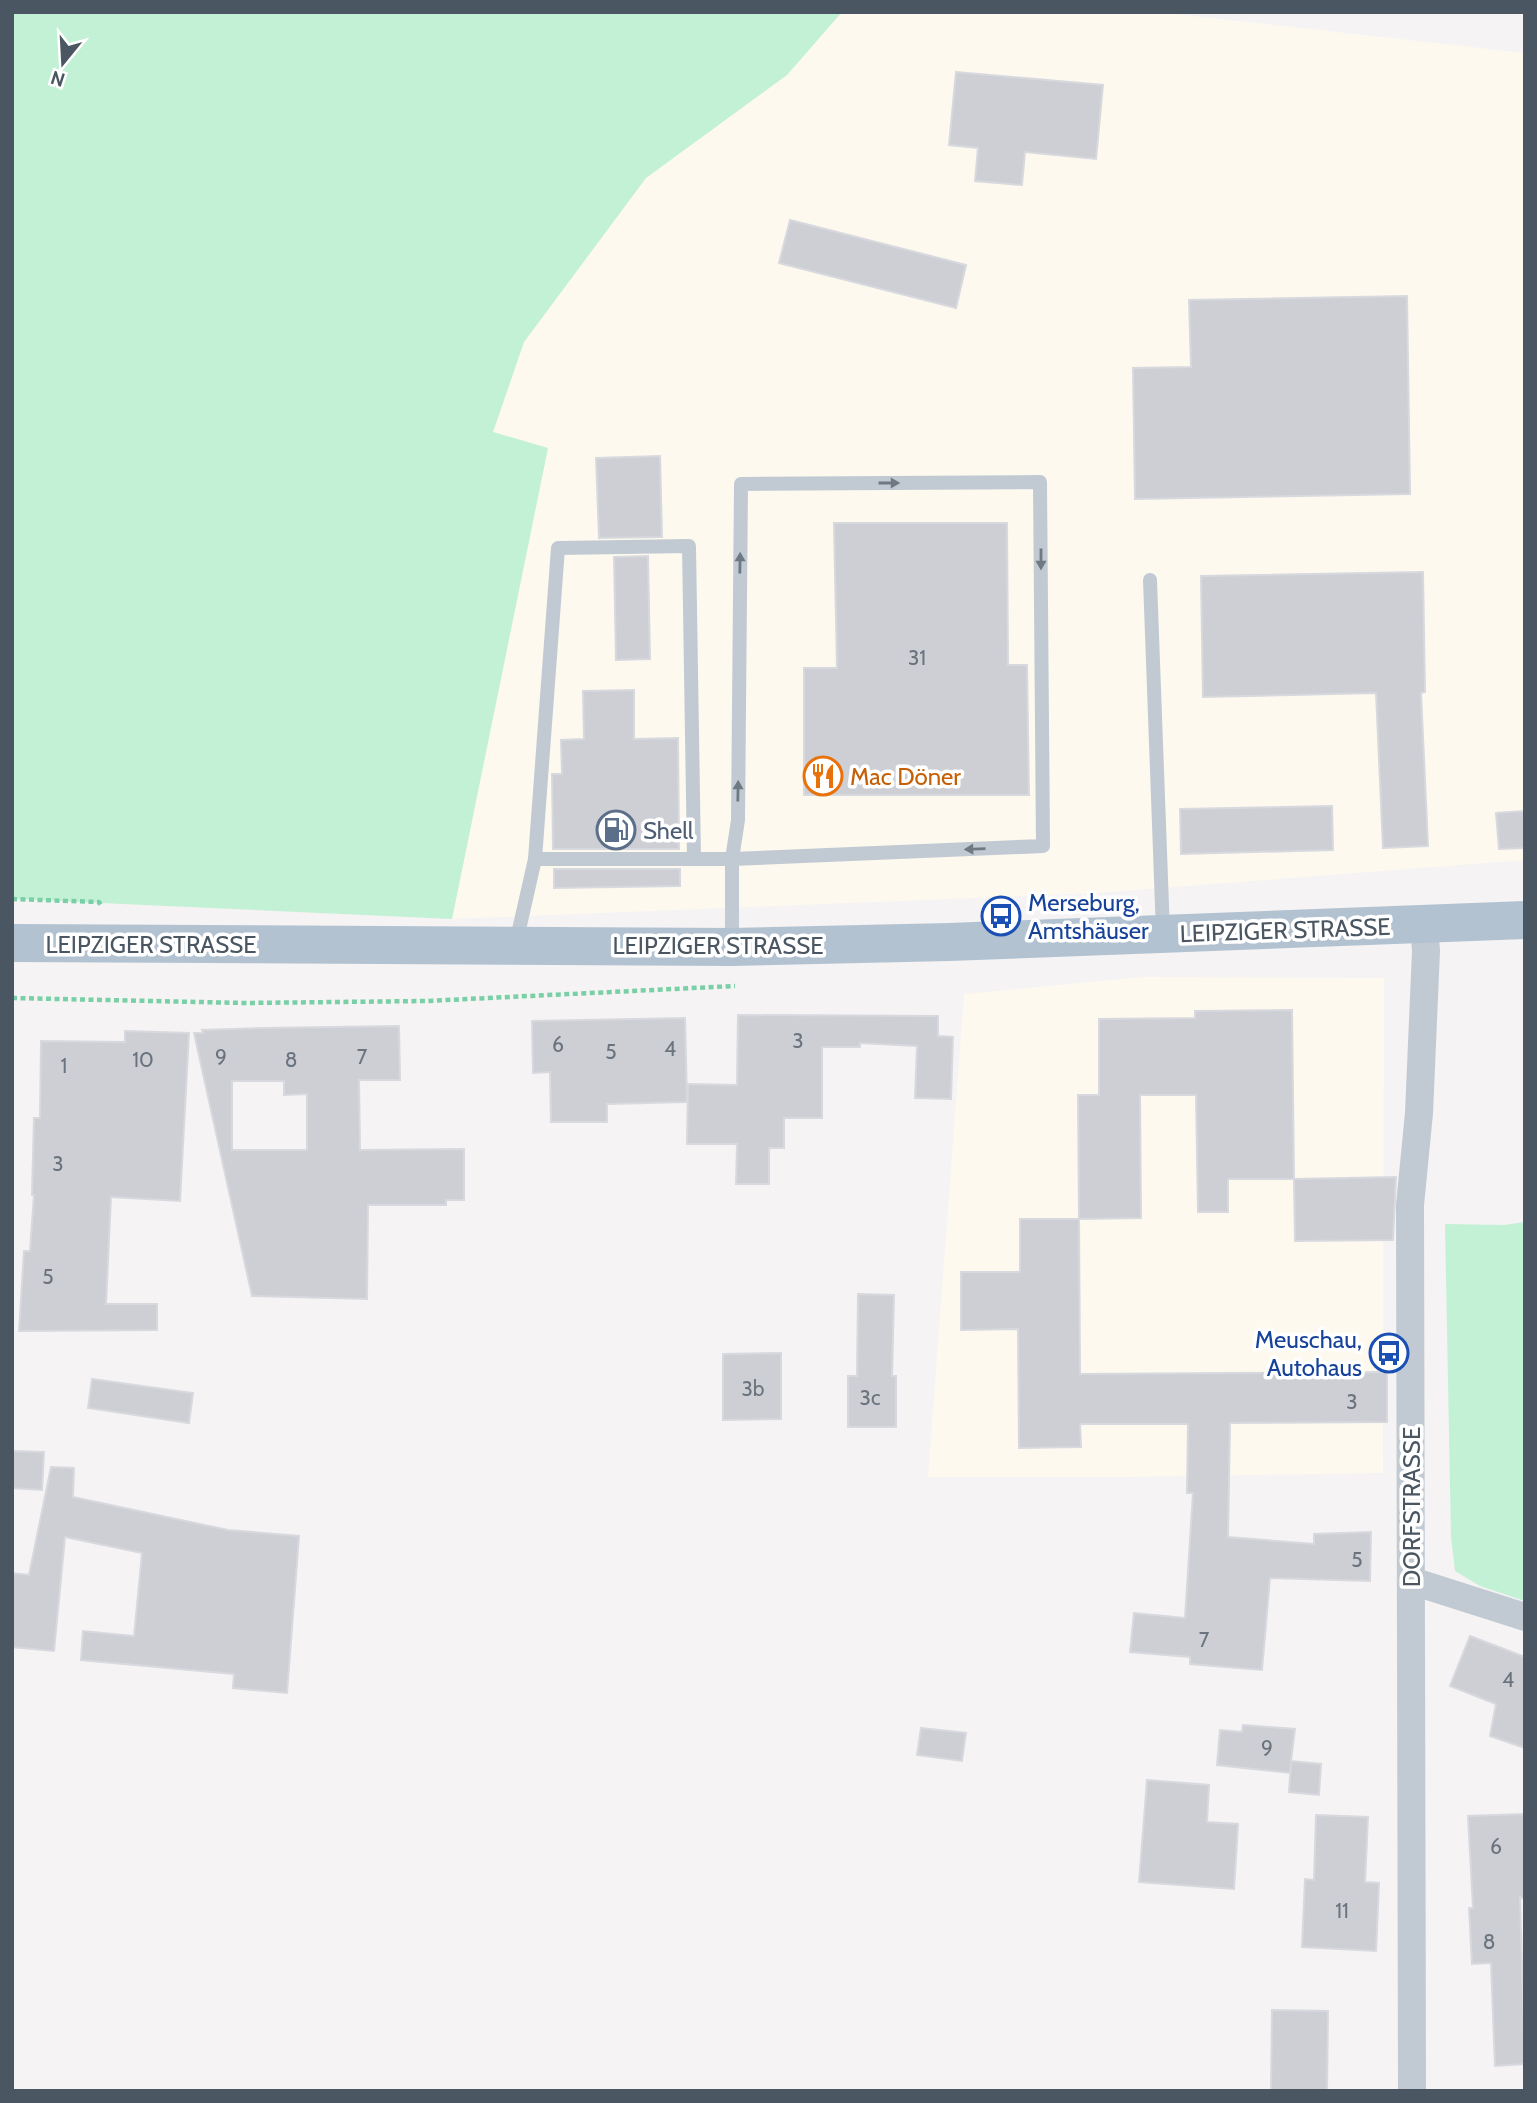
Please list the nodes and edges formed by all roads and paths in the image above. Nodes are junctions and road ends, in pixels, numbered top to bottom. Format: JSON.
{"nodes":[{"id":1,"x":1150,"y":580,"type":"dead end"},
{"id":2,"x":535,"y":859,"type":"junction"},
{"id":3,"x":694,"y":859,"type":"junction"},
{"id":4,"x":732,"y":859,"type":"junction"},
{"id":5,"x":1525,"y":920,"type":"edge"},
{"id":6,"x":1424,"y":925,"type":"junction"},
{"id":7,"x":1163,"y":934,"type":"junction"},
{"id":8,"x":12,"y":943,"type":"edge"},
{"id":9,"x":516,"y":944,"type":"junction"},
{"id":10,"x":732,"y":947,"type":"junction"},
{"id":11,"x":1412,"y":1581,"type":"junction"},
{"id":12,"x":1525,"y":1618,"type":"edge"},
{"id":13,"x":1412,"y":2091,"type":"edge"}],
"edges":[{"from":1,"to":7,"type":"lane"},
{"from":2,"to":3,"type":"lane"},
{"from":2,"to":3,"type":"lane"},
{"from":2,"to":9,"type":"lane"},
{"from":3,"to":4,"type":"lane"},
{"from":4,"to":4,"type":"lane","one_way":true},
{"from":4,"to":10,"type":"lane"},
{"from":5,"to":6,"type":"main road","name":"LEIPZIGER STRASSE"},
{"from":6,"to":7,"type":"main road","name":"LEIPZIGER STRASSE"},
{"from":6,"to":11,"type":"street","name":"DORFSTRASSE"},
{"from":7,"to":10,"type":"main road","name":"LEIPZIGER STRASSE"},
{"from":8,"to":9,"type":"main road","name":"LEIPZIGER STRASSE"},
{"from":9,"to":10,"type":"main road","name":"LEIPZIGER STRASSE"},
{"from":11,"to":12,"type":"street"},
{"from":11,"to":13,"type":"street","name":"DORFSTRASSE"}]}
